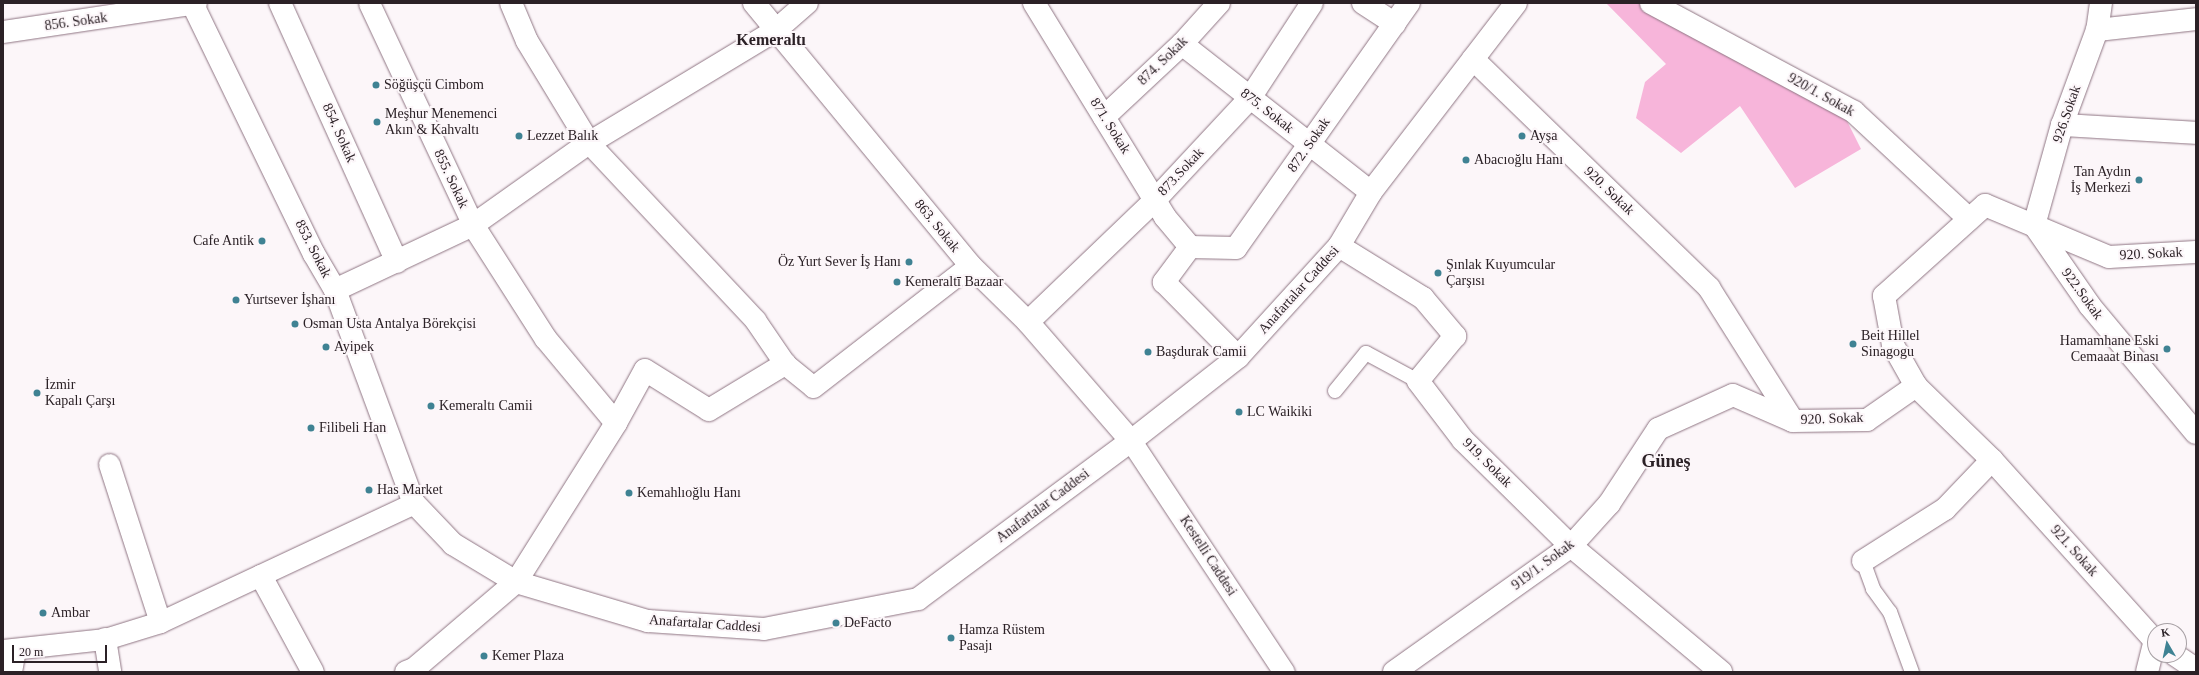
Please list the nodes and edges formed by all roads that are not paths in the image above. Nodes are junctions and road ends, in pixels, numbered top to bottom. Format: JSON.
{"nodes":[{"id":1,"x":194,"y":3,"type":"edge"},
{"id":2,"x":280,"y":3,"type":"edge"},
{"id":3,"x":369,"y":3,"type":"edge"},
{"id":4,"x":511,"y":3,"type":"edge"},
{"id":5,"x":754,"y":3,"type":"edge"},
{"id":6,"x":807,"y":3,"type":"edge"},
{"id":7,"x":1034,"y":3,"type":"edge"},
{"id":8,"x":1219,"y":3,"type":"edge"},
{"id":9,"x":1312,"y":3,"type":"edge"},
{"id":10,"x":1363,"y":3,"type":"edge"},
{"id":11,"x":1409,"y":3,"type":"edge"},
{"id":12,"x":1516,"y":3,"type":"edge"},
{"id":13,"x":1651,"y":3,"type":"edge"},
{"id":14,"x":2101,"y":3,"type":"edge"},
{"id":15,"x":2196,"y":20,"type":"edge"},
{"id":16,"x":1395,"y":24,"type":"junction"},
{"id":17,"x":776,"y":30,"type":"junction"},
{"id":18,"x":2097,"y":30,"type":"junction"},
{"id":19,"x":3,"y":32,"type":"edge"},
{"id":20,"x":1182,"y":44,"type":"junction"},
{"id":21,"x":1473,"y":59,"type":"junction"},
{"id":22,"x":1250,"y":98,"type":"junction"},
{"id":23,"x":1104,"y":117,"type":"junction"},
{"id":24,"x":2062,"y":125,"type":"junction"},
{"id":25,"x":2196,"y":133,"type":"edge"},
{"id":26,"x":589,"y":143,"type":"junction"},
{"id":27,"x":1310,"y":144,"type":"junction"},
{"id":28,"x":1371,"y":192,"type":"junction"},
{"id":29,"x":1155,"y":200,"type":"junction"},
{"id":30,"x":1969,"y":219,"type":"junction"},
{"id":31,"x":473,"y":225,"type":"junction"},
{"id":32,"x":2034,"y":225,"type":"junction"},
{"id":33,"x":1339,"y":246,"type":"junction"},
{"id":34,"x":1190,"y":247,"type":"junction"},
{"id":35,"x":2196,"y":252,"type":"edge"},
{"id":36,"x":397,"y":262,"type":"junction"},
{"id":37,"x":970,"y":266,"type":"junction"},
{"id":38,"x":335,"y":290,"type":"junction"},
{"id":39,"x":1028,"y":322,"type":"junction"},
{"id":40,"x":1238,"y":357,"type":"junction"},
{"id":41,"x":786,"y":364,"type":"junction"},
{"id":42,"x":1418,"y":381,"type":"junction"},
{"id":43,"x":1916,"y":386,"type":"junction"},
{"id":44,"x":1335,"y":391,"type":"dead end"},
{"id":45,"x":1793,"y":421,"type":"junction"},
{"id":46,"x":616,"y":423,"type":"junction"},
{"id":47,"x":2196,"y":433,"type":"edge"},
{"id":48,"x":1131,"y":441,"type":"junction"},
{"id":49,"x":1992,"y":460,"type":"junction"},
{"id":50,"x":109,"y":464,"type":"dead end"},
{"id":51,"x":414,"y":503,"type":"junction"},
{"id":52,"x":1570,"y":546,"type":"junction"},
{"id":53,"x":1863,"y":561,"type":"joint"},
{"id":54,"x":261,"y":576,"type":"junction"},
{"id":55,"x":516,"y":582,"type":"junction"},
{"id":56,"x":160,"y":622,"type":"junction"},
{"id":57,"x":2147,"y":632,"type":"edge"},
{"id":58,"x":105,"y":638,"type":"junction"},
{"id":59,"x":9,"y":650,"type":"edge"},
{"id":60,"x":2187,"y":663,"type":"edge"},
{"id":61,"x":2196,"y":669,"type":"edge"},
{"id":62,"x":11,"y":672,"type":"edge"},
{"id":63,"x":110,"y":672,"type":"edge"},
{"id":64,"x":313,"y":672,"type":"edge"},
{"id":65,"x":406,"y":672,"type":"edge"},
{"id":66,"x":1284,"y":672,"type":"edge"},
{"id":67,"x":1394,"y":672,"type":"edge"},
{"id":68,"x":1721,"y":672,"type":"edge"},
{"id":69,"x":1912,"y":672,"type":"edge"}],
"edges":[{"from":1,"to":19,"type":"street","name":"856. Sokak"},
{"from":1,"to":38,"type":"street","name":"853. Sokak"},
{"from":2,"to":36,"type":"street","name":"854. Sokak"},
{"from":3,"to":31,"type":"street","name":"855. Sokak"},
{"from":4,"to":26,"type":"street"},
{"from":5,"to":17,"type":"street","name":"863. Sokak"},
{"from":6,"to":17,"type":"street"},
{"from":7,"to":23,"type":"street","name":"871. Sokak"},
{"from":8,"to":20,"type":"street","name":"874. Sokak"},
{"from":9,"to":22,"type":"street","name":"873.Sokak"},
{"from":10,"to":16,"type":"street"},
{"from":11,"to":16,"type":"street","name":"872. Sokak"},
{"from":12,"to":21,"type":"street","name":"Anafartalar Caddesi"},
{"from":13,"to":30,"type":"street","name":"920/1. Sokak"},
{"from":14,"to":18,"type":"street","name":"926.Sokak"},
{"from":15,"to":18,"type":"street"},
{"from":16,"to":27,"type":"street","name":"872. Sokak"},
{"from":17,"to":26,"type":"street"},
{"from":17,"to":37,"type":"street","name":"863. Sokak"},
{"from":18,"to":24,"type":"street","name":"926.Sokak"},
{"from":20,"to":22,"type":"street","name":"875. Sokak"},
{"from":20,"to":23,"type":"street","name":"874. Sokak"},
{"from":21,"to":28,"type":"street","name":"Anafartalar Caddesi"},
{"from":21,"to":45,"type":"street","name":"920. Sokak"},
{"from":22,"to":27,"type":"street","name":"875. Sokak"},
{"from":22,"to":29,"type":"street","name":"873.Sokak"},
{"from":23,"to":29,"type":"street","name":"871. Sokak"},
{"from":24,"to":25,"type":"street"},
{"from":24,"to":32,"type":"street","name":"926.Sokak"},
{"from":26,"to":31,"type":"street"},
{"from":26,"to":41,"type":"street"},
{"from":27,"to":28,"type":"street","name":"875. Sokak"},
{"from":27,"to":34,"type":"street","name":"872. Sokak"},
{"from":28,"to":33,"type":"street","name":"Anafartalar Caddesi"},
{"from":29,"to":34,"type":"street","name":"871. Sokak"},
{"from":29,"to":39,"type":"street","name":"873.Sokak"},
{"from":30,"to":32,"type":"street","name":"920. Sokak"},
{"from":30,"to":43,"type":"street","name":"920. Sokak"},
{"from":31,"to":36,"type":"street"},
{"from":31,"to":46,"type":"street"},
{"from":32,"to":35,"type":"street","name":"920. Sokak"},
{"from":32,"to":47,"type":"street","name":"922.Sokak"},
{"from":33,"to":40,"type":"street","name":"Anafartalar Caddesi"},
{"from":33,"to":42,"type":"street"},
{"from":34,"to":40,"type":"street"},
{"from":36,"to":38,"type":"street"},
{"from":37,"to":39,"type":"street","name":"863. Sokak"},
{"from":37,"to":41,"type":"street"},
{"from":38,"to":51,"type":"street","name":"853. Sokak"},
{"from":39,"to":48,"type":"street","name":"863. Sokak"},
{"from":40,"to":48,"type":"street","name":"Anafartalar Caddesi"},
{"from":41,"to":46,"type":"street"},
{"from":42,"to":44,"type":"lane"},
{"from":42,"to":52,"type":"street","name":"919. Sokak"},
{"from":43,"to":45,"type":"street","name":"920. Sokak"},
{"from":43,"to":49,"type":"street","name":"921. Sokak"},
{"from":45,"to":52,"type":"street","name":"919/1. Sokak"},
{"from":46,"to":55,"type":"street"},
{"from":48,"to":55,"type":"street","name":"Anafartalar Caddesi"},
{"from":48,"to":66,"type":"street","name":"Kestelli Caddesi"},
{"from":49,"to":53,"type":"street"},
{"from":49,"to":57,"type":"street","name":"921. Sokak"},
{"from":50,"to":56,"type":"street"},
{"from":51,"to":54,"type":"street"},
{"from":51,"to":55,"type":"street","name":"Anafartalar Caddesi"},
{"from":52,"to":67,"type":"street","name":"919/1. Sokak"},
{"from":52,"to":68,"type":"street","name":"919. Sokak"},
{"from":53,"to":69,"type":"lane"},
{"from":54,"to":56,"type":"street"},
{"from":54,"to":64,"type":"street"},
{"from":55,"to":65,"type":"street"},
{"from":56,"to":58,"type":"street"},
{"from":58,"to":59,"type":"street"},
{"from":58,"to":63,"type":"street"},
{"from":59,"to":62,"type":"street"},
{"from":60,"to":61,"type":"street"}]}
